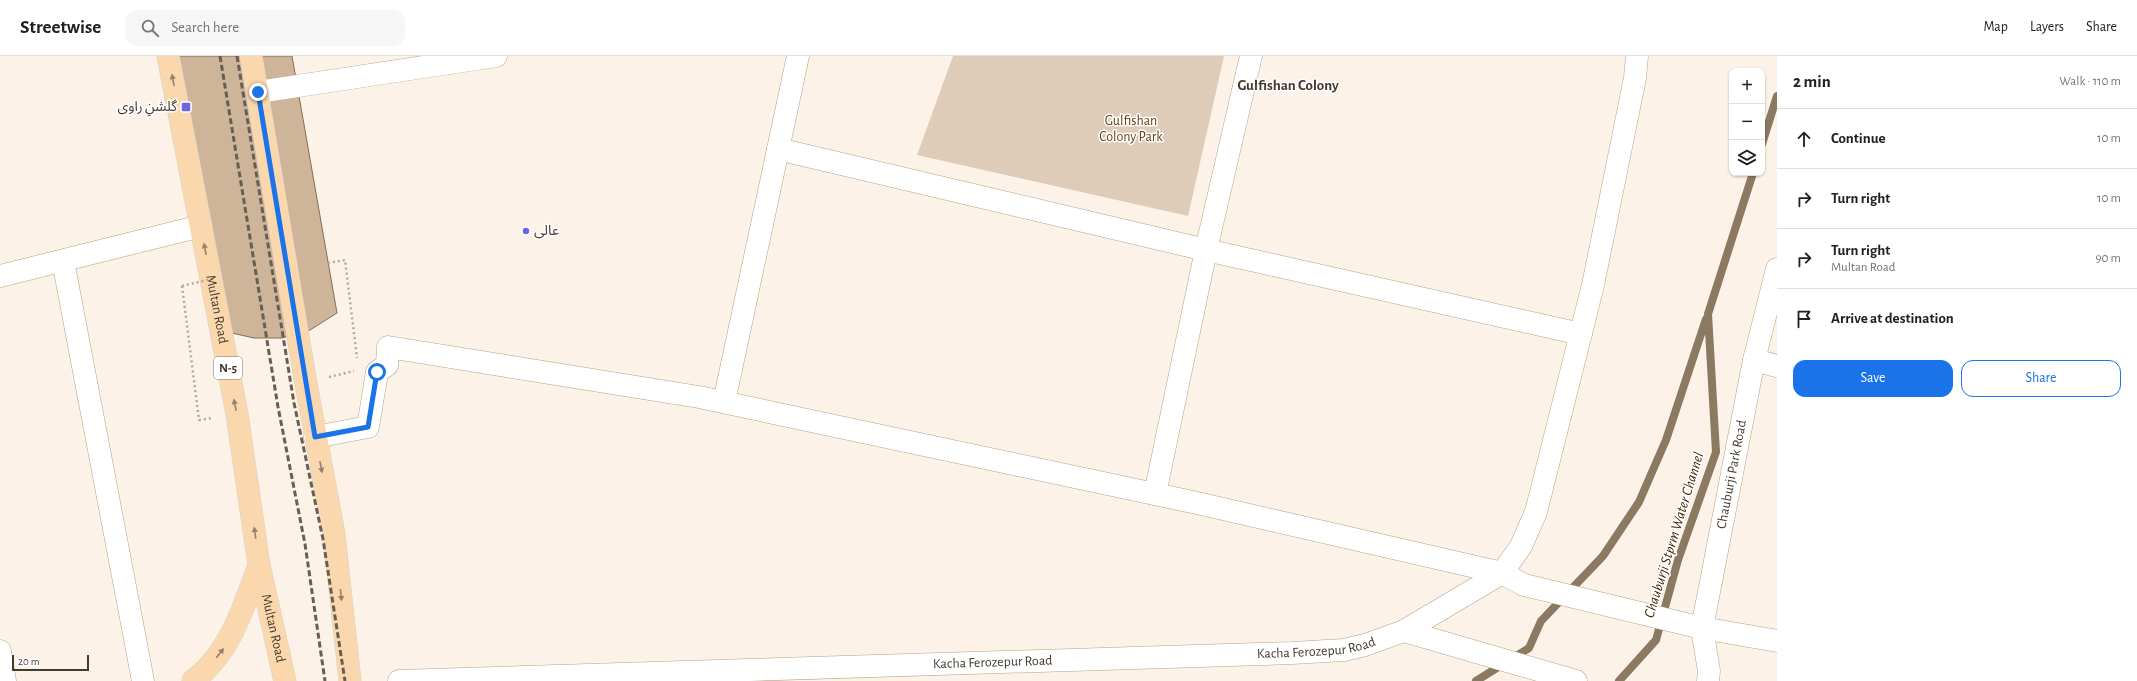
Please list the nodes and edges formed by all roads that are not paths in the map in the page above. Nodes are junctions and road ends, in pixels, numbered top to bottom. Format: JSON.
{"nodes":[{"id":1,"x":168,"y":56,"type":"edge"},
{"id":2,"x":251,"y":56,"type":"edge"},
{"id":3,"x":496,"y":56,"type":"edge"},
{"id":4,"x":798,"y":56,"type":"edge"},
{"id":5,"x":1251,"y":56,"type":"edge"},
{"id":6,"x":1637,"y":56,"type":"edge"},
{"id":7,"x":258,"y":92,"type":"junction"},
{"id":8,"x":778,"y":149,"type":"junction"},
{"id":9,"x":201,"y":226,"type":"junction"},
{"id":10,"x":1206,"y":250,"type":"junction"},
{"id":11,"x":63,"y":261,"type":"junction"},
{"id":12,"x":1777,"y":269,"type":"edge"},
{"id":13,"x":0,"y":276,"type":"edge"},
{"id":14,"x":1581,"y":334,"type":"junction"},
{"id":15,"x":1754,"y":360,"type":"junction"},
{"id":16,"x":1777,"y":366,"type":"edge"},
{"id":17,"x":724,"y":402,"type":"junction"},
{"id":18,"x":315,"y":437,"type":"junction"},
{"id":19,"x":1155,"y":494,"type":"junction"},
{"id":20,"x":259,"y":565,"type":"junction"},
{"id":21,"x":1502,"y":573,"type":"junction"},
{"id":22,"x":1697,"y":626,"type":"junction"},
{"id":23,"x":1414,"y":633,"type":"junction"},
{"id":24,"x":1777,"y":641,"type":"edge"},
{"id":25,"x":0,"y":651,"type":"edge"},
{"id":26,"x":5,"y":681,"type":"edge"},
{"id":27,"x":143,"y":681,"type":"edge"},
{"id":28,"x":193,"y":681,"type":"edge"},
{"id":29,"x":285,"y":681,"type":"edge"},
{"id":30,"x":350,"y":681,"type":"edge"},
{"id":31,"x":399,"y":681,"type":"edge"},
{"id":32,"x":1576,"y":681,"type":"edge"},
{"id":33,"x":1708,"y":681,"type":"edge"}],
"edges":[{"from":9,"to":1,"type":"main road","name":"Multan Road","number":"N-5","one_way":true},
{"from":2,"to":7,"type":"main road"},
{"from":3,"to":7,"type":"street"},
{"from":4,"to":8,"type":"street"},
{"from":5,"to":10,"type":"street"},
{"from":6,"to":14,"type":"street"},
{"from":7,"to":18,"type":"main road"},
{"from":8,"to":10,"type":"street"},
{"from":8,"to":17,"type":"street"},
{"from":9,"to":11,"type":"street"},
{"from":20,"to":9,"type":"main road","name":"Multan Road","number":"N-5","one_way":true},
{"from":10,"to":14,"type":"street"},
{"from":10,"to":19,"type":"street"},
{"from":11,"to":13,"type":"street"},
{"from":11,"to":27,"type":"street"},
{"from":12,"to":15,"type":"street","name":"Chauburji Park Road"},
{"from":14,"to":21,"type":"street"},
{"from":15,"to":16,"type":"street"},
{"from":15,"to":22,"type":"street","name":"Chauburji Park Road"},
{"from":17,"to":18,"type":"street"},
{"from":17,"to":19,"type":"street"},
{"from":18,"to":30,"type":"main road","one_way":true},
{"from":19,"to":21,"type":"street"},
{"from":28,"to":20,"type":"main road","one_way":true},
{"from":20,"to":29,"type":"main road","name":"Multan Road","number":"N-5"},
{"from":21,"to":22,"type":"street"},
{"from":21,"to":23,"type":"street","name":"Kacha Ferozepur Road"},
{"from":22,"to":24,"type":"street"},
{"from":22,"to":33,"type":"street","name":"Chauburji Park Road"},
{"from":23,"to":31,"type":"street","name":"Kacha Ferozepur Road"},
{"from":23,"to":32,"type":"street"},
{"from":25,"to":26,"type":"street"}]}
